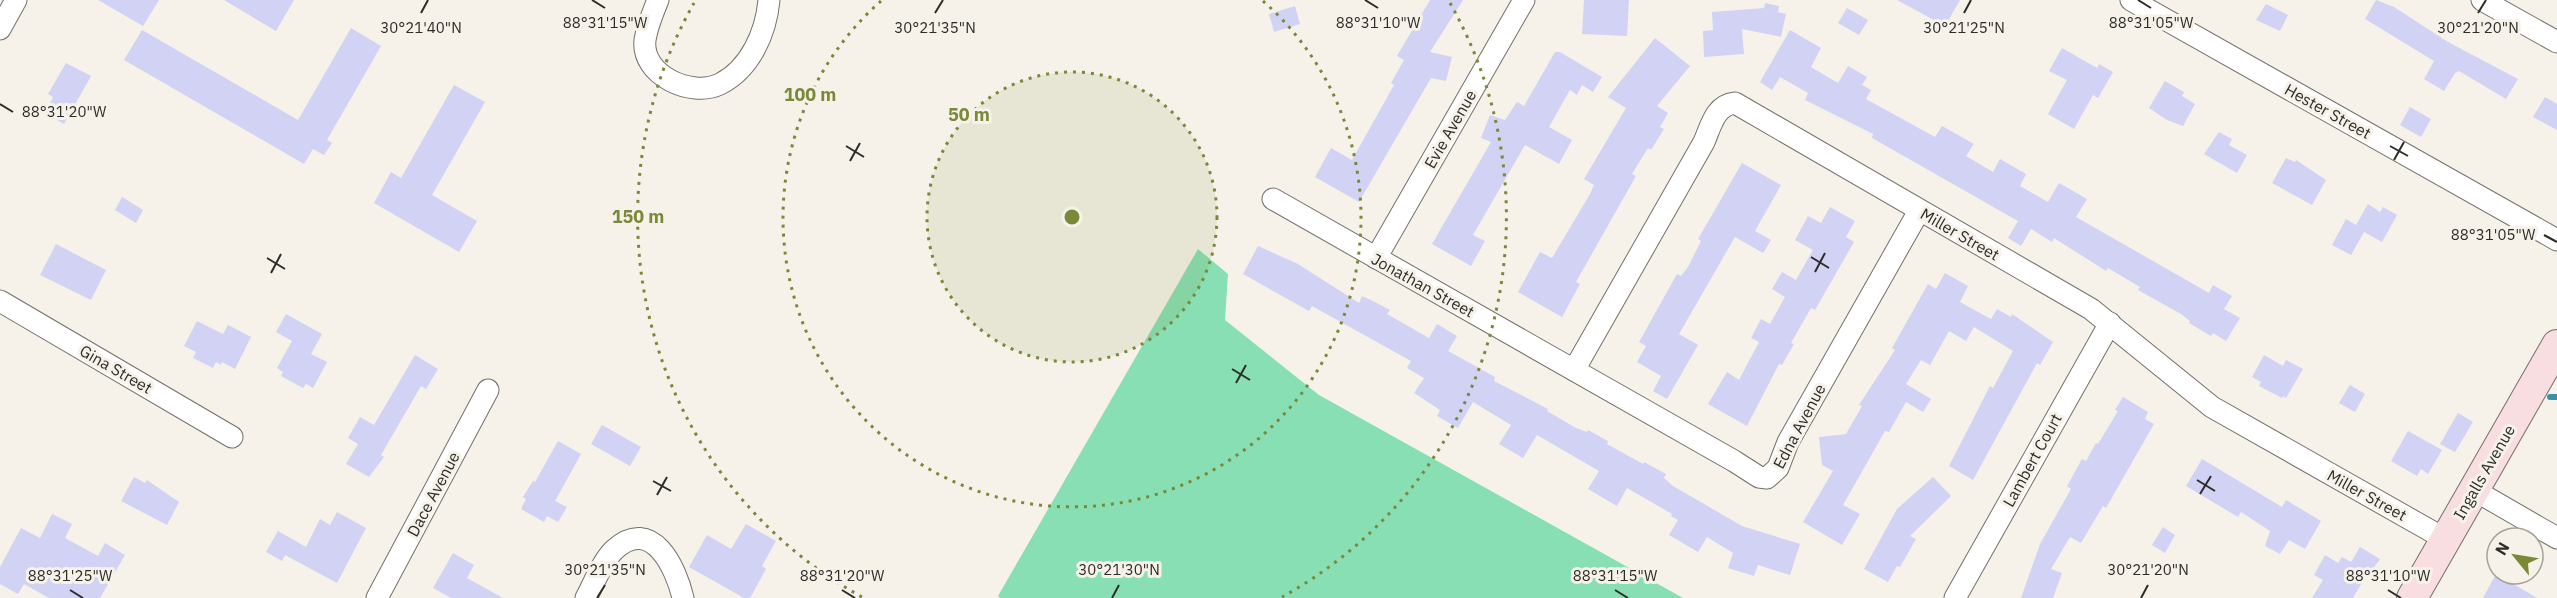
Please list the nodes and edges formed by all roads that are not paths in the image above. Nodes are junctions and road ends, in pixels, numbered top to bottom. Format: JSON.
{"nodes":[{"id":1,"x":16,"y":0,"type":"edge"},
{"id":2,"x":657,"y":0,"type":"edge"},
{"id":3,"x":769,"y":0,"type":"edge"},
{"id":4,"x":1524,"y":0,"type":"edge"},
{"id":5,"x":2131,"y":0,"type":"edge"},
{"id":6,"x":2482,"y":0,"type":"edge"},
{"id":7,"x":0,"y":29,"type":"edge"},
{"id":8,"x":2557,"y":42,"type":"edge"},
{"id":9,"x":1273,"y":199,"type":"dead end"},
{"id":10,"x":1920,"y":211,"type":"junction"},
{"id":11,"x":2557,"y":240,"type":"edge"},
{"id":12,"x":1376,"y":258,"type":"junction"},
{"id":13,"x":0,"y":301,"type":"edge"},
{"id":14,"x":2110,"y":323,"type":"junction"},
{"id":15,"x":2557,"y":345,"type":"edge"},
{"id":16,"x":1574,"y":370,"type":"junction"},
{"id":17,"x":488,"y":390,"type":"dead end"},
{"id":18,"x":232,"y":437,"type":"dead end"},
{"id":19,"x":2474,"y":490,"type":"junction"},
{"id":20,"x":2557,"y":538,"type":"edge"},
{"id":21,"x":2445,"y":539,"type":"junction"},
{"id":22,"x":377,"y":598,"type":"edge"},
{"id":23,"x":586,"y":598,"type":"edge"},
{"id":24,"x":683,"y":598,"type":"edge"},
{"id":25,"x":1955,"y":598,"type":"edge"},
{"id":26,"x":2412,"y":598,"type":"edge"}],
"edges":[{"from":1,"to":7,"type":"street"},
{"from":2,"to":3,"type":"street"},
{"from":4,"to":12,"type":"street","name":"Evie Avenue"},
{"from":5,"to":11,"type":"street","name":"Hester Street"},
{"from":6,"to":8,"type":"street"},
{"from":9,"to":12,"type":"street","name":"Jonathan Street"},
{"from":10,"to":14,"type":"street","name":"Miller Street"},
{"from":10,"to":16,"type":"street","name":"Edna Avenue"},
{"from":10,"to":16,"type":"street","name":"Miller Street"},
{"from":12,"to":16,"type":"street","name":"Jonathan Street"},
{"from":13,"to":18,"type":"street","name":"Gina Street"},
{"from":14,"to":21,"type":"street","name":"Miller Street"},
{"from":14,"to":25,"type":"street","name":"Lambert Court"},
{"from":15,"to":19,"type":"main road","name":"Ingalls Avenue"},
{"from":17,"to":22,"type":"street","name":"Dace Avenue"},
{"from":19,"to":20,"type":"street"},
{"from":19,"to":21,"type":"main road","name":"Ingalls Avenue"},
{"from":21,"to":26,"type":"main road","name":"Ingalls Avenue"},
{"from":23,"to":24,"type":"street"}]}
